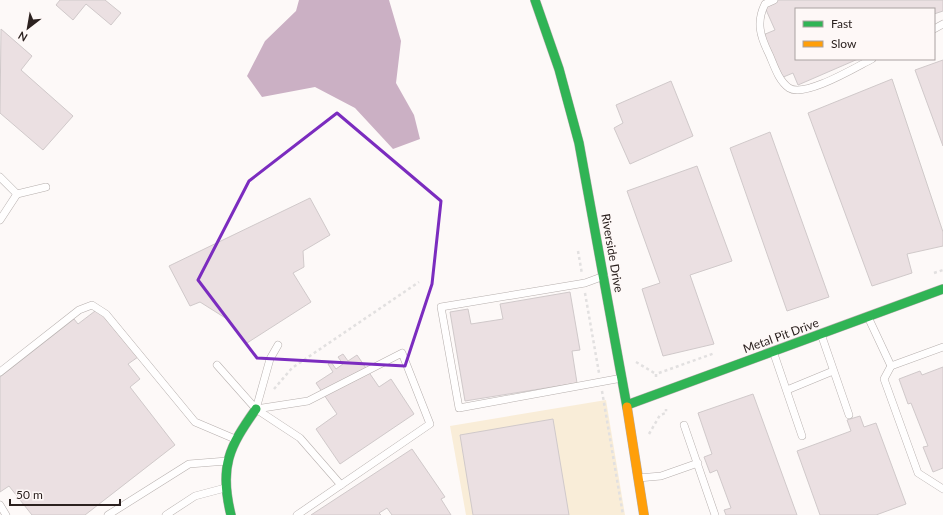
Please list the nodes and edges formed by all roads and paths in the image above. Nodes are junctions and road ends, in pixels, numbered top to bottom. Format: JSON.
{"nodes":[{"id":1,"x":535,"y":0,"type":"edge"},
{"id":2,"x":774,"y":0,"type":"edge"},
{"id":3,"x":870,"y":60,"type":"edge"},
{"id":4,"x":0,"y":177,"type":"edge"},
{"id":5,"x":46,"y":187,"type":"dead end"},
{"id":6,"x":17,"y":194,"type":"junction"},
{"id":7,"x":0,"y":220,"type":"edge"},
{"id":8,"x":604,"y":276,"type":"junction"},
{"id":9,"x":419,"y":282,"type":"dead end"},
{"id":10,"x":943,"y":289,"type":"edge"},
{"id":11,"x":868,"y":316,"type":"junction"},
{"id":12,"x":821,"y":333,"type":"junction"},
{"id":13,"x":278,"y":345,"type":"dead end"},
{"id":14,"x":943,"y":347,"type":"edge"},
{"id":15,"x":773,"y":351,"type":"junction"},
{"id":16,"x":217,"y":365,"type":"dead end"},
{"id":17,"x":891,"y":366,"type":"junction"},
{"id":18,"x":834,"y":371,"type":"junction"},
{"id":19,"x":0,"y":372,"type":"edge"},
{"id":20,"x":622,"y":378,"type":"junction"},
{"id":21,"x":787,"y":390,"type":"junction"},
{"id":22,"x":272,"y":391,"type":"dead end"},
{"id":23,"x":627,"y":405,"type":"junction"},
{"id":24,"x":666,"y":408,"type":"dead end"},
{"id":25,"x":256,"y":409,"type":"junction"},
{"id":26,"x":849,"y":415,"type":"dead end"},
{"id":27,"x":684,"y":426,"type":"dead end"},
{"id":28,"x":802,"y":436,"type":"dead end"},
{"id":29,"x":235,"y":439,"type":"junction"},
{"id":30,"x":650,"y":440,"type":"dead end"},
{"id":31,"x":228,"y":461,"type":"junction"},
{"id":32,"x":698,"y":463,"type":"junction"},
{"id":33,"x":638,"y":478,"type":"junction"},
{"id":34,"x":341,"y":485,"type":"junction"},
{"id":35,"x":226,"y":487,"type":"junction"},
{"id":36,"x":943,"y":488,"type":"edge"},
{"id":37,"x":0,"y":505,"type":"edge"},
{"id":38,"x":6,"y":515,"type":"edge"},
{"id":39,"x":108,"y":515,"type":"edge"},
{"id":40,"x":166,"y":515,"type":"edge"},
{"id":41,"x":231,"y":515,"type":"edge"},
{"id":42,"x":297,"y":515,"type":"edge"},
{"id":43,"x":644,"y":515,"type":"edge"},
{"id":44,"x":715,"y":515,"type":"edge"}],
"edges":[{"from":1,"to":8,"type":"street","name":"Riverside Drive"},
{"from":2,"to":3,"type":"lane"},
{"from":4,"to":6,"type":"lane"},
{"from":5,"to":6,"type":"lane"},
{"from":6,"to":7,"type":"lane"},
{"from":8,"to":20,"type":"street","name":"Riverside Drive"},
{"from":8,"to":20,"type":"lane"},
{"from":9,"to":22,"type":"path"},
{"from":10,"to":11,"type":"street","name":"Metal Pit Drive"},
{"from":11,"to":12,"type":"street","name":"Metal Pit Drive"},
{"from":11,"to":17,"type":"lane"},
{"from":12,"to":15,"type":"street","name":"Metal Pit Drive"},
{"from":12,"to":18,"type":"lane"},
{"from":13,"to":25,"type":"lane"},
{"from":14,"to":17,"type":"lane"},
{"from":15,"to":21,"type":"lane"},
{"from":15,"to":23,"type":"street","name":"Metal Pit Drive"},
{"from":16,"to":25,"type":"lane"},
{"from":17,"to":36,"type":"lane"},
{"from":18,"to":21,"type":"lane"},
{"from":18,"to":26,"type":"lane"},
{"from":19,"to":29,"type":"lane"},
{"from":20,"to":23,"type":"street","name":"Riverside Drive"},
{"from":21,"to":28,"type":"lane"},
{"from":23,"to":33,"type":"street","name":"Riverside Drive"},
{"from":24,"to":30,"type":"path"},
{"from":25,"to":29,"type":"street"},
{"from":25,"to":34,"type":"lane"},
{"from":25,"to":34,"type":"lane"},
{"from":27,"to":32,"type":"lane"},
{"from":29,"to":31,"type":"street"},
{"from":31,"to":35,"type":"street"},
{"from":31,"to":39,"type":"lane"},
{"from":32,"to":33,"type":"lane"},
{"from":32,"to":44,"type":"lane"},
{"from":33,"to":43,"type":"street","name":"Riverside Drive"},
{"from":34,"to":42,"type":"lane"},
{"from":35,"to":40,"type":"lane"},
{"from":35,"to":41,"type":"street"},
{"from":37,"to":38,"type":"lane"}]}
